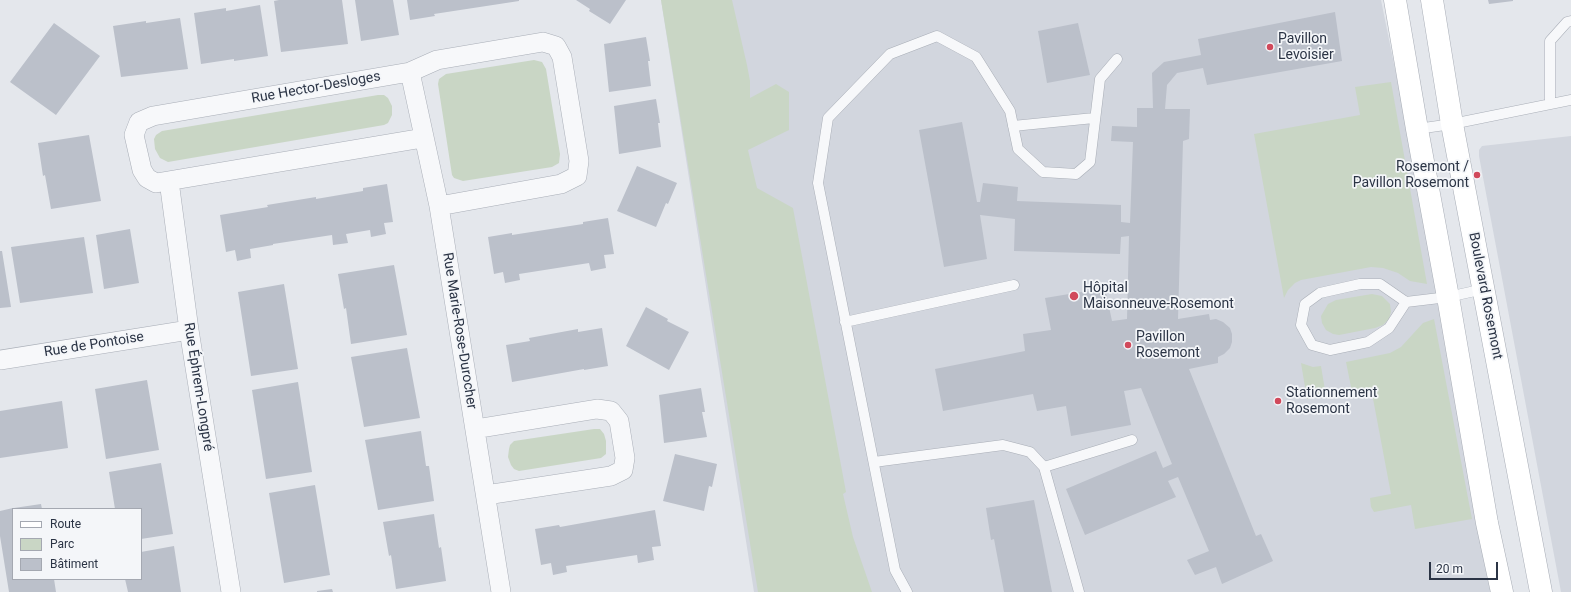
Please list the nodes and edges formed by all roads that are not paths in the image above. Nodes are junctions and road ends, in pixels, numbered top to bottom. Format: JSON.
{"nodes":[{"id":1,"x":1395,"y":0,"type":"edge"},
{"id":2,"x":1432,"y":0,"type":"edge"},
{"id":3,"x":1571,"y":21,"type":"edge"},
{"id":4,"x":1117,"y":59,"type":"dead end"},
{"id":5,"x":410,"y":72,"type":"junction"},
{"id":6,"x":1571,"y":100,"type":"edge"},
{"id":7,"x":1550,"y":103,"type":"junction"},
{"id":8,"x":1094,"y":118,"type":"junction"},
{"id":9,"x":1452,"y":124,"type":"junction"},
{"id":10,"x":1013,"y":126,"type":"junction"},
{"id":11,"x":1417,"y":129,"type":"junction"},
{"id":12,"x":423,"y":138,"type":"junction"},
{"id":13,"x":169,"y":181,"type":"junction"},
{"id":14,"x":439,"y":206,"type":"junction"},
{"id":15,"x":1014,"y":284,"type":"dead end"},
{"id":16,"x":1484,"y":290,"type":"junction"},
{"id":17,"x":1448,"y":297,"type":"junction"},
{"id":18,"x":1406,"y":302,"type":"junction"},
{"id":19,"x":845,"y":322,"type":"junction"},
{"id":20,"x":189,"y":330,"type":"junction"},
{"id":21,"x":0,"y":360,"type":"edge"},
{"id":22,"x":475,"y":429,"type":"junction"},
{"id":23,"x":1132,"y":440,"type":"dead end"},
{"id":24,"x":874,"y":462,"type":"junction"},
{"id":25,"x":1044,"y":467,"type":"junction"},
{"id":26,"x":486,"y":495,"type":"junction"},
{"id":27,"x":231,"y":592,"type":"edge"},
{"id":28,"x":501,"y":592,"type":"edge"},
{"id":29,"x":907,"y":592,"type":"edge"},
{"id":30,"x":1079,"y":592,"type":"edge"},
{"id":31,"x":1502,"y":592,"type":"edge"},
{"id":32,"x":1541,"y":592,"type":"edge"}],
"edges":[{"from":1,"to":11,"type":"main road"},
{"from":2,"to":9,"type":"main road","name":"Boulevard Rosemont"},
{"from":3,"to":7,"type":"lane"},
{"from":4,"to":8,"type":"lane"},
{"from":5,"to":12,"type":"street","name":"Rue Marie-Rose-Durocher"},
{"from":5,"to":13,"type":"street","name":"Rue Hector-Desloges"},
{"from":5,"to":14,"type":"street","name":"Rue Hector-Desloges"},
{"from":6,"to":7,"type":"lane"},
{"from":7,"to":9,"type":"lane"},
{"from":8,"to":10,"type":"lane"},
{"from":8,"to":10,"type":"lane"},
{"from":9,"to":11,"type":"lane"},
{"from":9,"to":16,"type":"main road","name":"Boulevard Rosemont"},
{"from":10,"to":19,"type":"lane"},
{"from":11,"to":17,"type":"main road"},
{"from":12,"to":13,"type":"street","name":"Rue Hector-Desloges"},
{"from":12,"to":14,"type":"street","name":"Rue Marie-Rose-Durocher"},
{"from":13,"to":20,"type":"street","name":"Rue Éphrem-Longpré"},
{"from":14,"to":22,"type":"street","name":"Rue Marie-Rose-Durocher"},
{"from":15,"to":19,"type":"lane"},
{"from":16,"to":17,"type":"lane"},
{"from":16,"to":32,"type":"main road","name":"Boulevard Rosemont"},
{"from":17,"to":18,"type":"lane"},
{"from":17,"to":31,"type":"main road"},
{"from":18,"to":18,"type":"lane"},
{"from":19,"to":24,"type":"lane"},
{"from":20,"to":21,"type":"street","name":"Rue de Pontoise"},
{"from":20,"to":27,"type":"street","name":"Rue Éphrem-Longpré"},
{"from":22,"to":26,"type":"street","name":"Rue Marie-Rose-Durocher"},
{"from":22,"to":26,"type":"street"},
{"from":23,"to":25,"type":"lane"},
{"from":24,"to":25,"type":"lane"},
{"from":24,"to":29,"type":"lane"},
{"from":25,"to":30,"type":"lane"},
{"from":26,"to":28,"type":"street","name":"Rue Marie-Rose-Durocher"}]}
